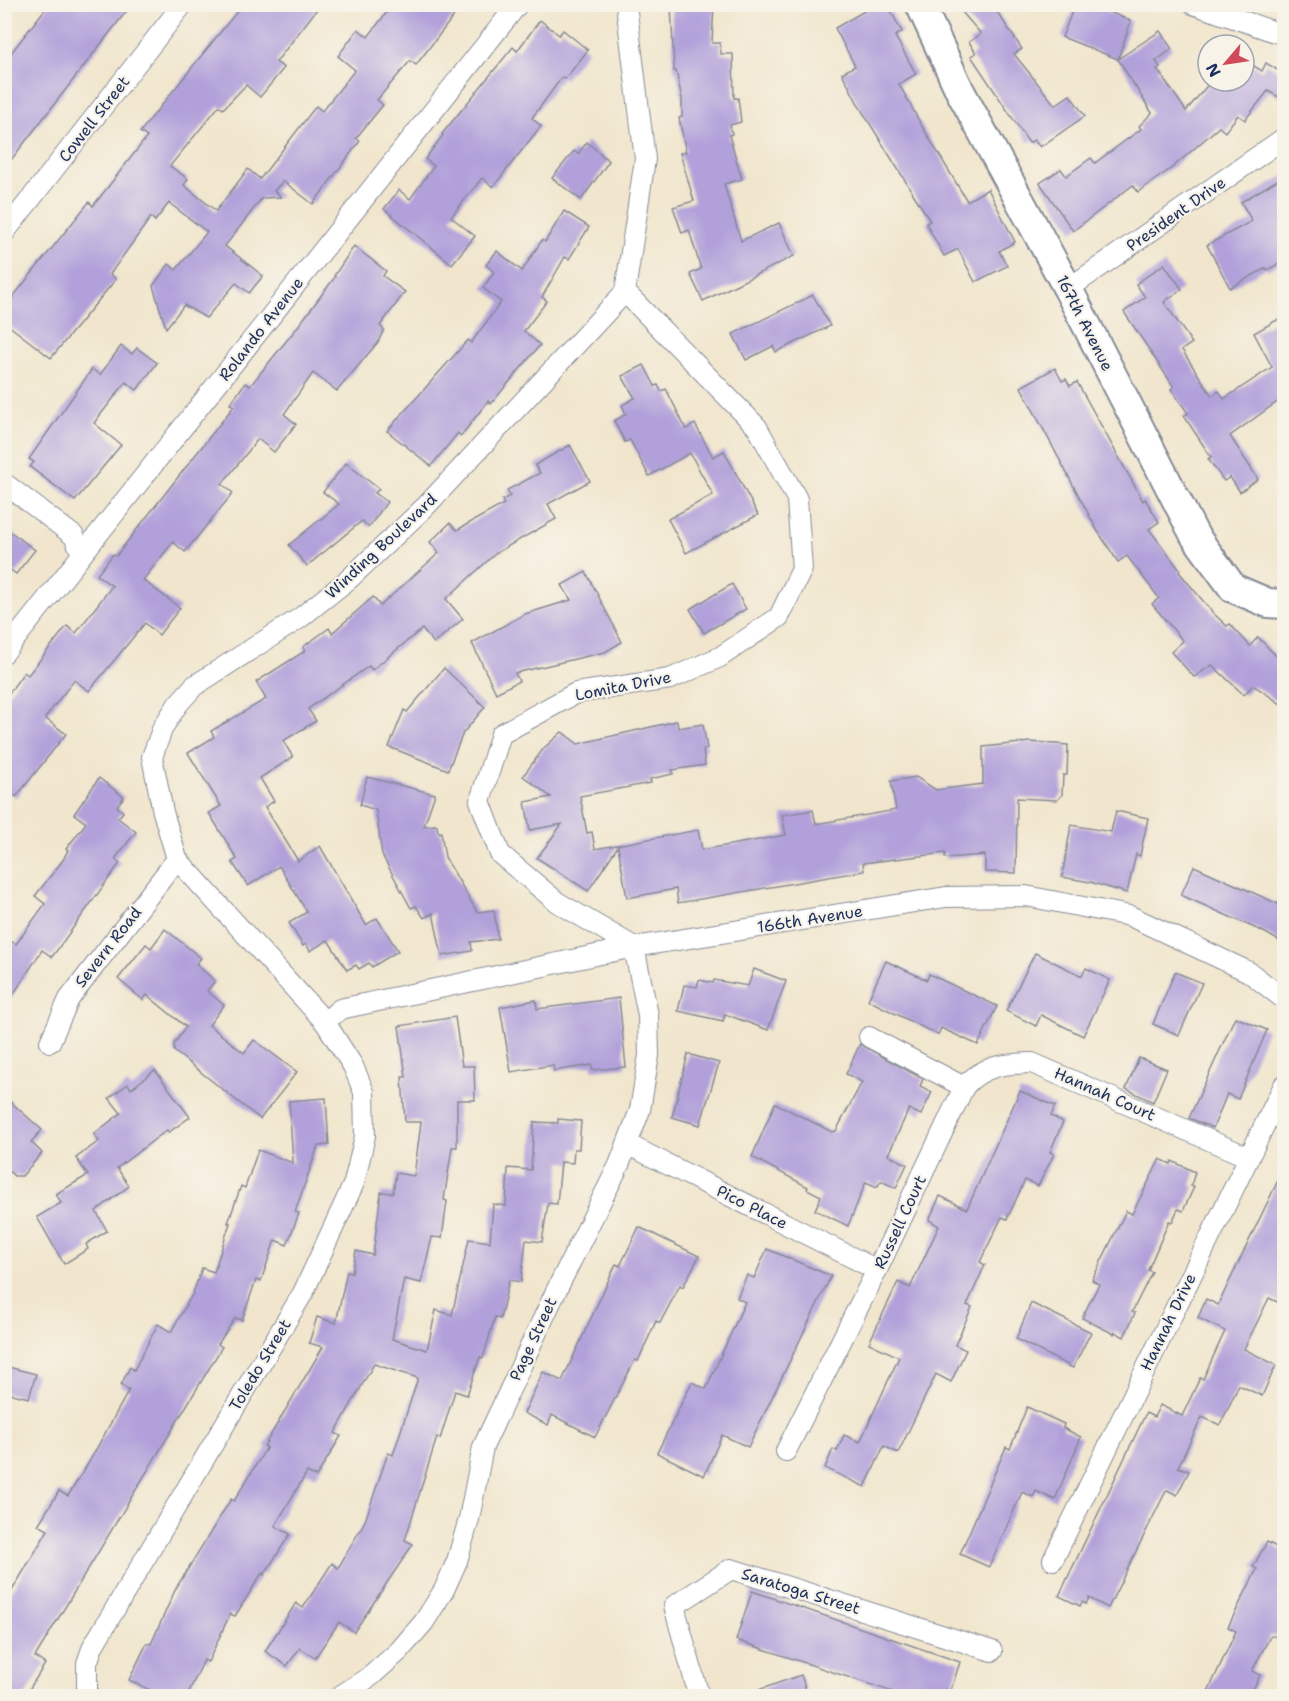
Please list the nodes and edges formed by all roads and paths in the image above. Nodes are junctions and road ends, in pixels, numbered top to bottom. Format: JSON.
{"nodes":[{"id":1,"x":183,"y":4,"type":"edge"},
{"id":2,"x":518,"y":4,"type":"edge"},
{"id":3,"x":626,"y":4,"type":"edge"},
{"id":4,"x":920,"y":4,"type":"edge"},
{"id":5,"x":1193,"y":4,"type":"edge"},
{"id":6,"x":1284,"y":34,"type":"edge"},
{"id":7,"x":1284,"y":138,"type":"edge"},
{"id":8,"x":4,"y":233,"type":"edge"},
{"id":9,"x":1068,"y":289,"type":"junction"},
{"id":10,"x":625,"y":292,"type":"junction"},
{"id":11,"x":4,"y":483,"type":"edge"},
{"id":12,"x":82,"y":554,"type":"junction"},
{"id":13,"x":1284,"y":604,"type":"edge"},
{"id":14,"x":4,"y":653,"type":"edge"},
{"id":15,"x":177,"y":858,"type":"junction"},
{"id":16,"x":634,"y":947,"type":"junction"},
{"id":17,"x":1284,"y":999,"type":"edge"},
{"id":18,"x":325,"y":1022,"type":"junction"},
{"id":19,"x":869,"y":1037,"type":"dead end"},
{"id":20,"x":50,"y":1042,"type":"dead end"},
{"id":21,"x":1284,"y":1085,"type":"edge"},
{"id":22,"x":964,"y":1087,"type":"junction"},
{"id":23,"x":627,"y":1144,"type":"junction"},
{"id":24,"x":1248,"y":1157,"type":"junction"},
{"id":25,"x":878,"y":1270,"type":"junction"},
{"id":26,"x":786,"y":1452,"type":"dead end"},
{"id":27,"x":1053,"y":1560,"type":"dead end"},
{"id":28,"x":992,"y":1651,"type":"dead end"},
{"id":29,"x":87,"y":1696,"type":"edge"},
{"id":30,"x":340,"y":1696,"type":"edge"},
{"id":31,"x":699,"y":1696,"type":"edge"}],
"edges":[{"from":1,"to":8,"type":"street","name":"Cowell Street"},
{"from":2,"to":12,"type":"street","name":"Rolando Avenue"},
{"from":3,"to":10,"type":"street"},
{"from":4,"to":9,"type":"street","name":"167th Avenue"},
{"from":5,"to":6,"type":"street"},
{"from":7,"to":9,"type":"street","name":"President Drive"},
{"from":9,"to":13,"type":"street","name":"167th Avenue"},
{"from":10,"to":15,"type":"street","name":"Winding Boulevard"},
{"from":10,"to":16,"type":"street","name":"Lomita Drive"},
{"from":11,"to":12,"type":"street"},
{"from":12,"to":14,"type":"street","name":"Rolando Avenue"},
{"from":15,"to":18,"type":"street","name":"Winding Boulevard"},
{"from":15,"to":20,"type":"street","name":"Severn Road"},
{"from":16,"to":17,"type":"street","name":"166th Avenue"},
{"from":16,"to":18,"type":"street","name":"166th Avenue"},
{"from":16,"to":23,"type":"street","name":"Page Street"},
{"from":18,"to":29,"type":"street","name":"Toledo Street"},
{"from":19,"to":22,"type":"street"},
{"from":21,"to":24,"type":"street","name":"Hannah Drive"},
{"from":22,"to":24,"type":"street","name":"Hannah Court"},
{"from":22,"to":25,"type":"street","name":"Russell Court"},
{"from":23,"to":25,"type":"street","name":"Pico Place"},
{"from":23,"to":30,"type":"street","name":"Page Street"},
{"from":24,"to":27,"type":"street","name":"Hannah Drive"},
{"from":25,"to":26,"type":"street","name":"Russell Court"},
{"from":28,"to":31,"type":"street","name":"Saratoga Street"}]}
